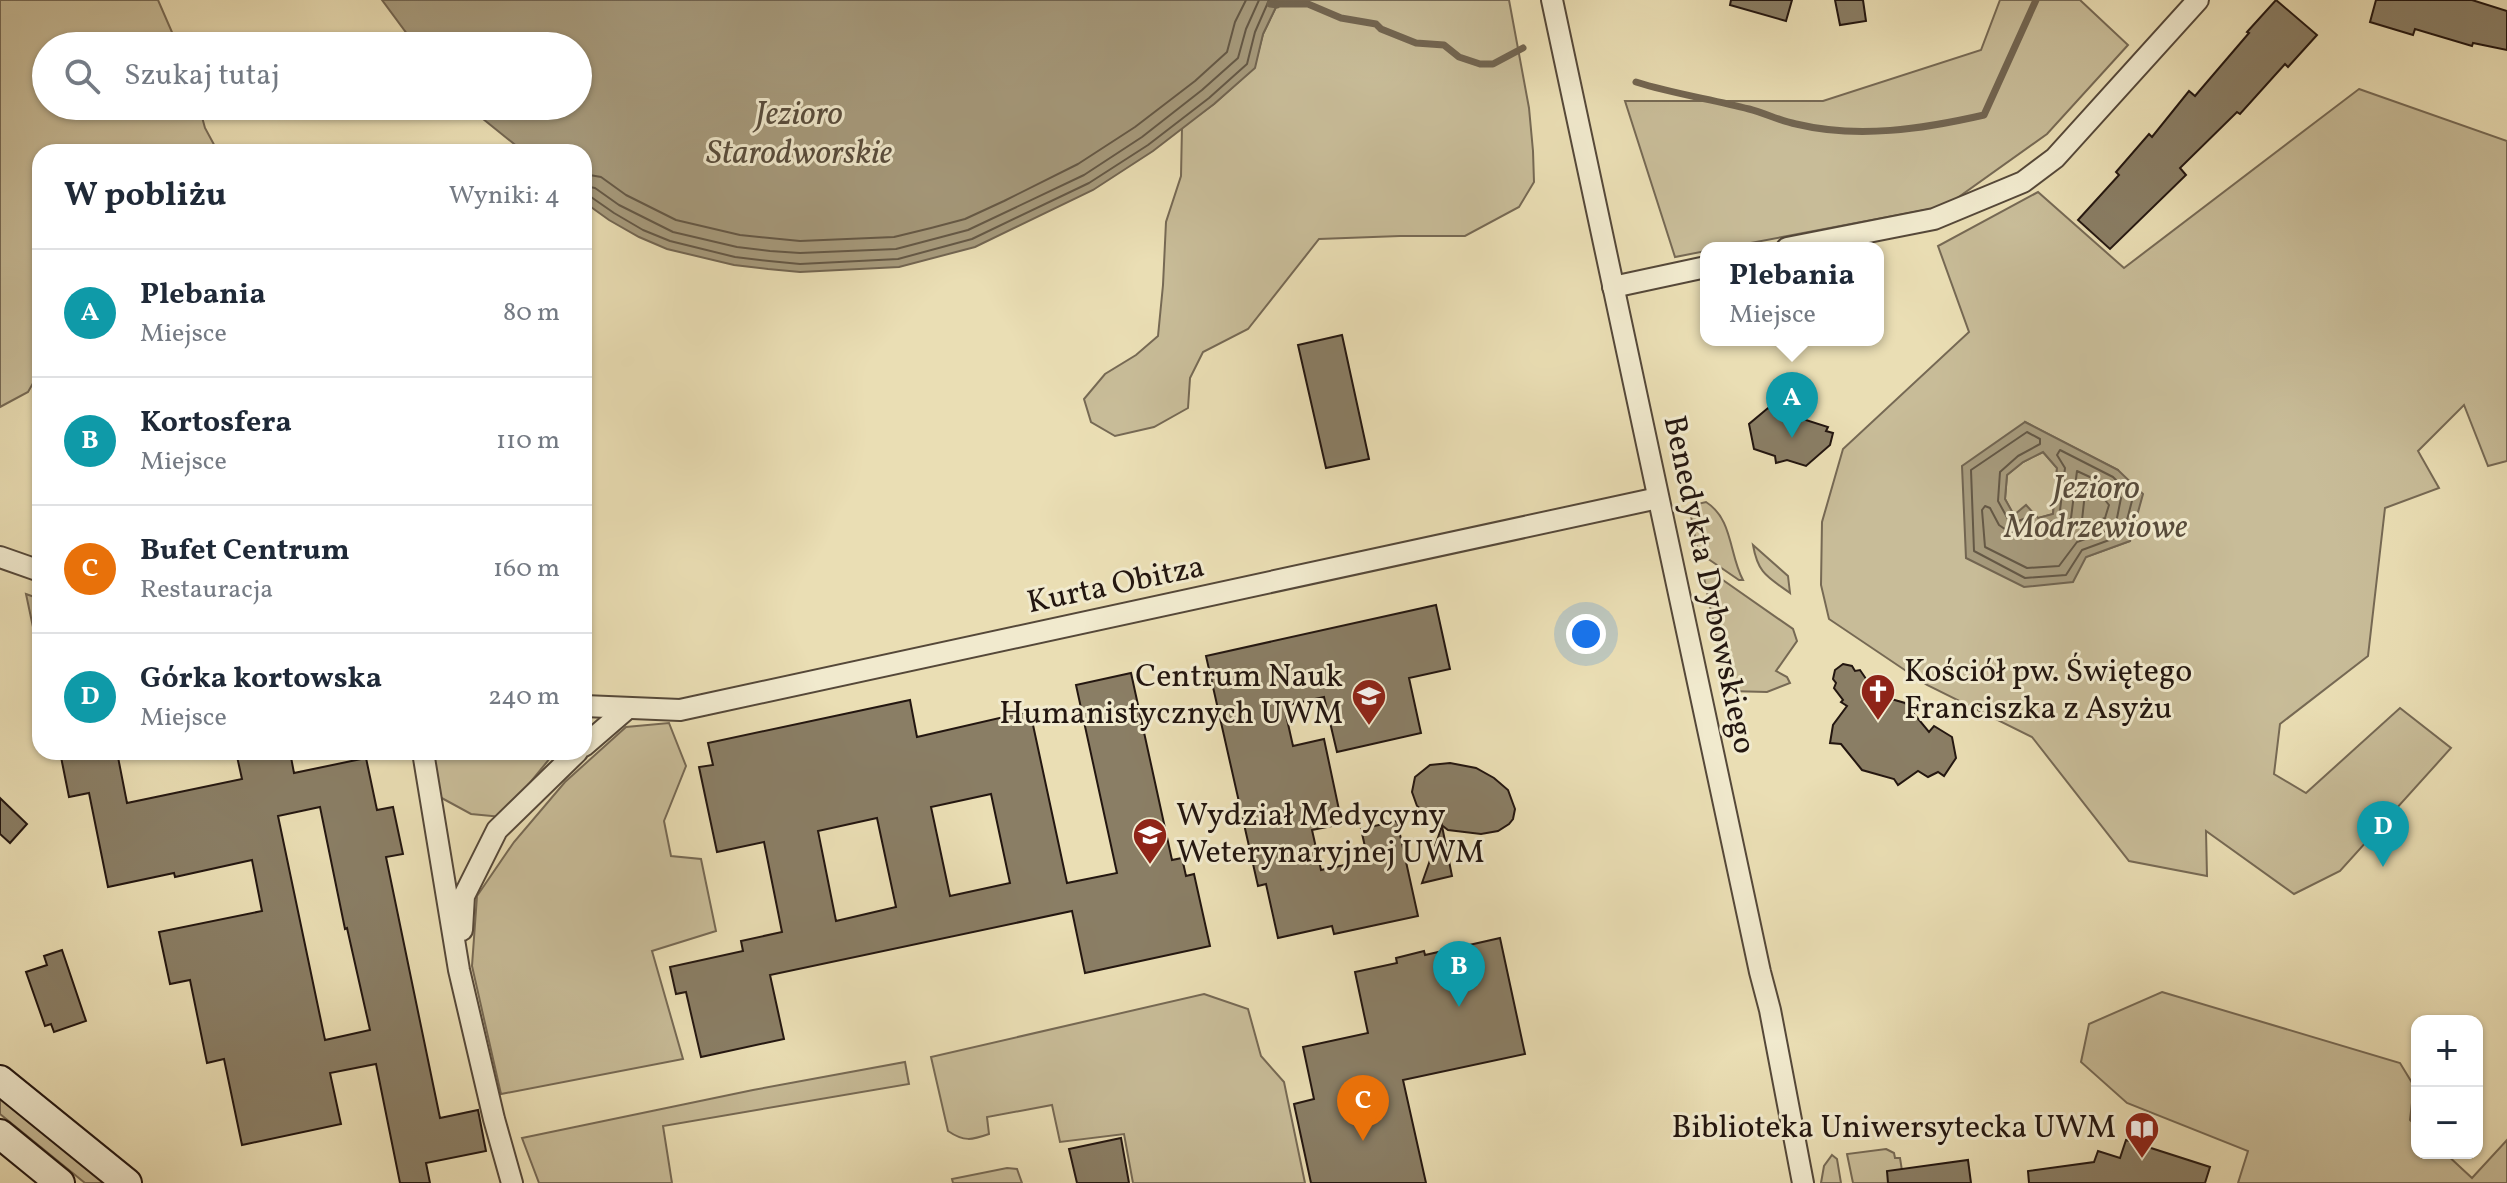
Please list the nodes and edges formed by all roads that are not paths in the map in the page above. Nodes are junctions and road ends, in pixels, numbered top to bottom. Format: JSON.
{"nodes":[{"id":1,"x":1552,"y":0,"type":"edge"},
{"id":2,"x":2198,"y":0,"type":"edge"},
{"id":3,"x":1817,"y":242,"type":"edge"},
{"id":4,"x":1700,"y":268,"type":"edge"},
{"id":5,"x":1613,"y":287,"type":"junction"},
{"id":6,"x":1658,"y":498,"type":"junction"},
{"id":7,"x":0,"y":557,"type":"edge"},
{"id":8,"x":32,"y":568,"type":"edge"},
{"id":9,"x":592,"y":706,"type":"edge"},
{"id":10,"x":628,"y":708,"type":"junction"},
{"id":11,"x":592,"y":739,"type":"edge"},
{"id":12,"x":424,"y":760,"type":"edge"},
{"id":13,"x":569,"y":760,"type":"edge"},
{"id":14,"x":459,"y":970,"type":"junction"},
{"id":15,"x":0,"y":1080,"type":"edge"},
{"id":16,"x":0,"y":1134,"type":"edge"},
{"id":17,"x":60,"y":1183,"type":"edge"},
{"id":18,"x":127,"y":1183,"type":"edge"},
{"id":19,"x":512,"y":1183,"type":"edge"},
{"id":20,"x":1803,"y":1183,"type":"edge"}],
"edges":[{"from":1,"to":5,"type":"street","name":"Benedykta Dybowskiego"},
{"from":2,"to":3,"type":"street"},
{"from":4,"to":5,"type":"street"},
{"from":5,"to":6,"type":"street","name":"Benedykta Dybowskiego"},
{"from":6,"to":10,"type":"street","name":"Kurta Obitza"},
{"from":6,"to":20,"type":"street","name":"Benedykta Dybowskiego"},
{"from":7,"to":8,"type":"street"},
{"from":9,"to":10,"type":"street","name":"Kurta Obitza"},
{"from":10,"to":11,"type":"street"},
{"from":12,"to":14,"type":"street"},
{"from":13,"to":14,"type":"street"},
{"from":14,"to":19,"type":"street"},
{"from":15,"to":18,"type":"main road"},
{"from":16,"to":17,"type":"main road"}]}
